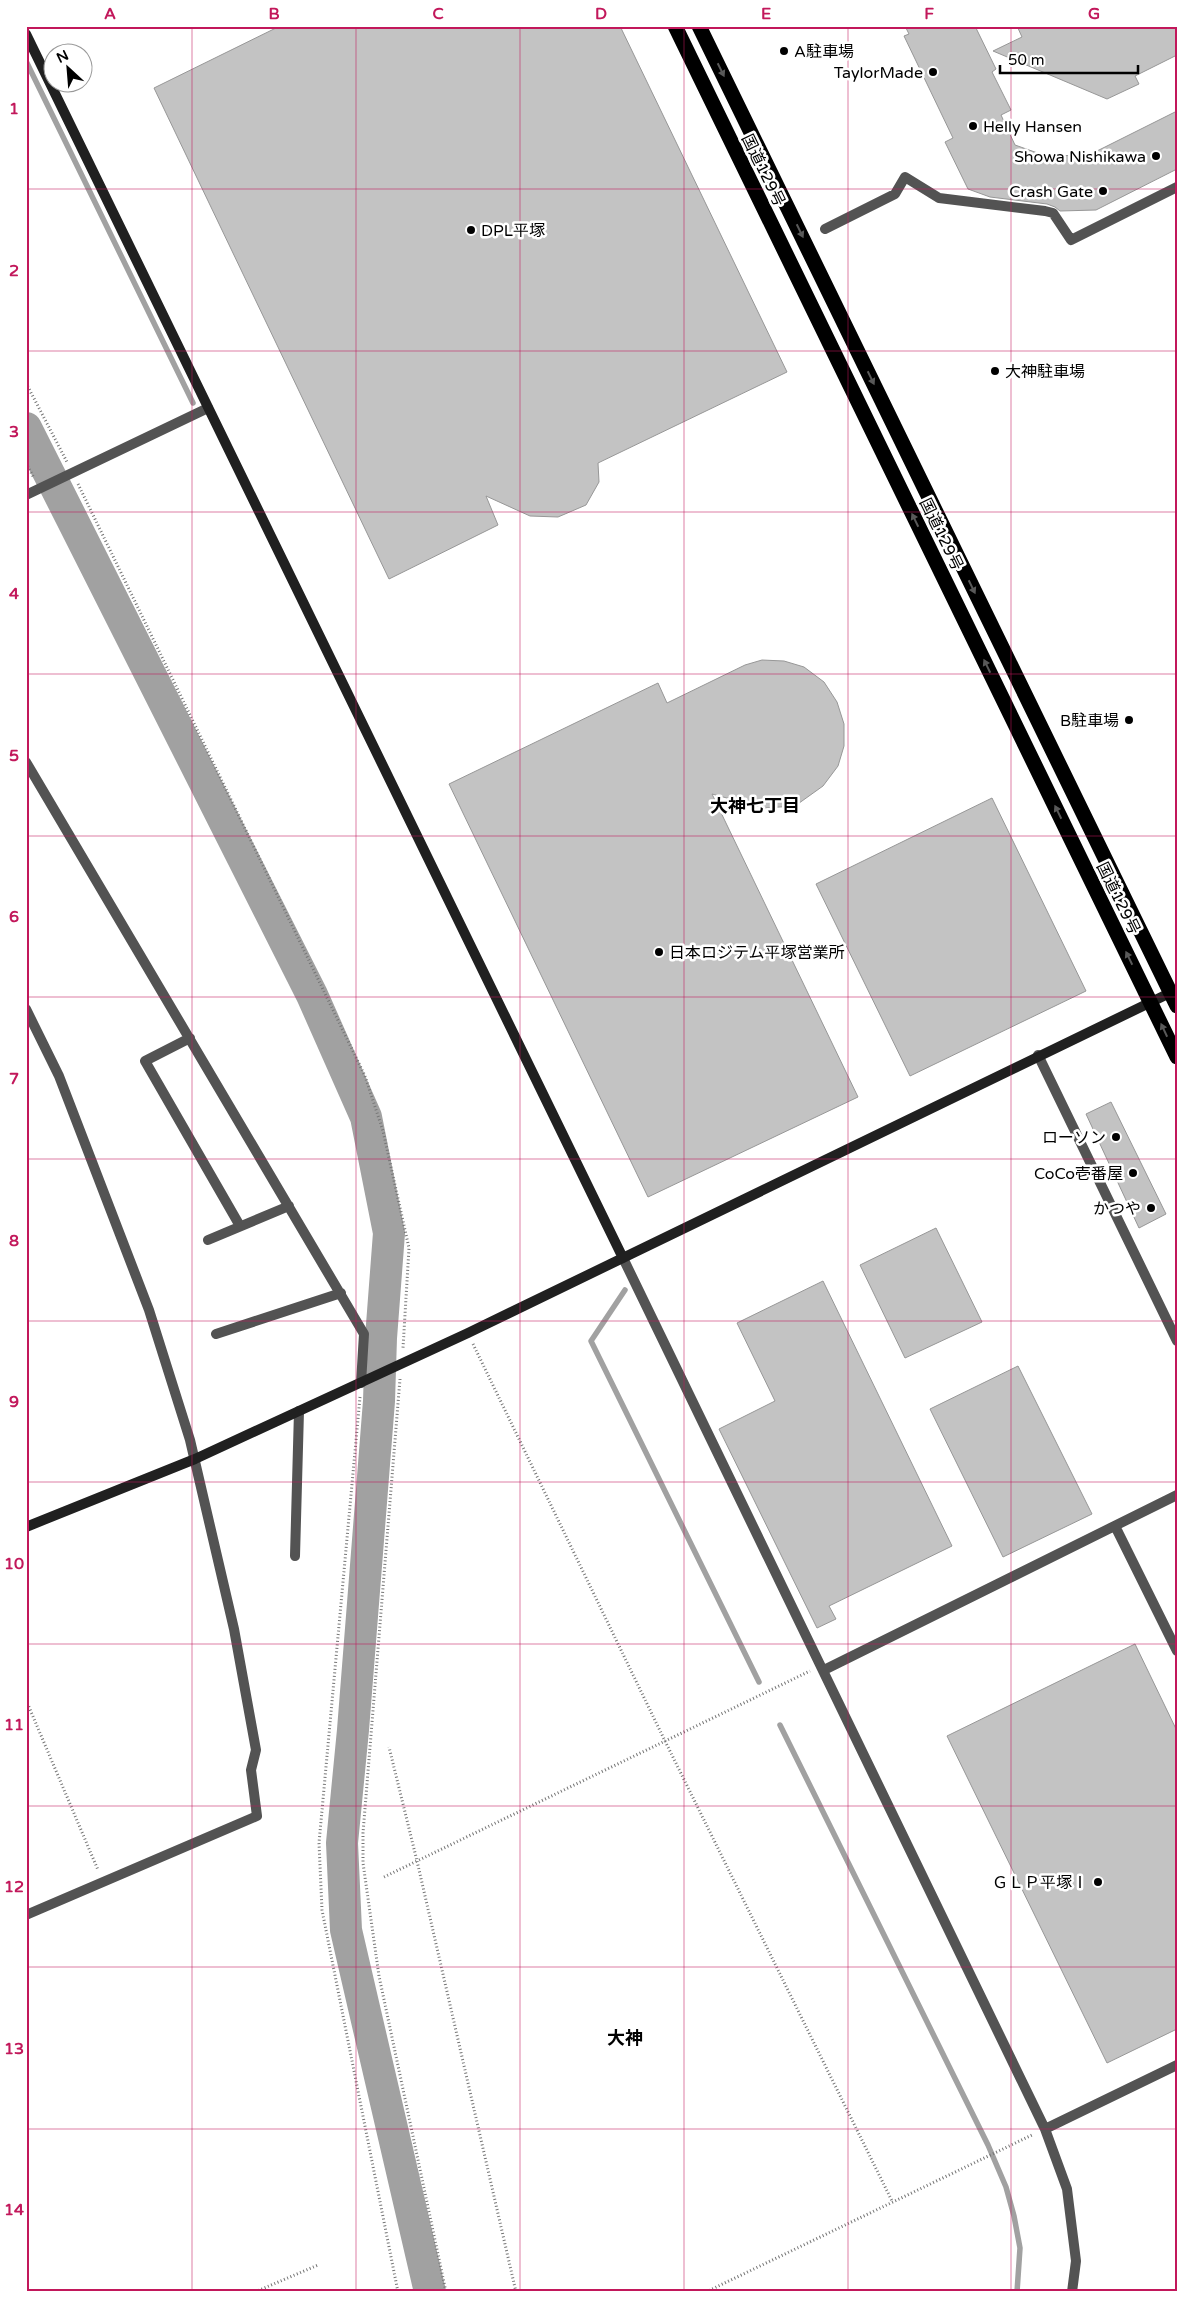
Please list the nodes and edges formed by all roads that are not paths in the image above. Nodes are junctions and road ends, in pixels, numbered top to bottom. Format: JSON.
{"nodes":[{"id":1,"x":674,"y":26,"type":"edge"},
{"id":2,"x":699,"y":26,"type":"edge"},
{"id":3,"x":26,"y":34,"type":"edge"},
{"id":4,"x":1177,"y":187,"type":"edge"},
{"id":5,"x":825,"y":229,"type":"dead end"},
{"id":6,"x":208,"y":408,"type":"junction"},
{"id":7,"x":26,"y":496,"type":"edge"},
{"id":8,"x":26,"y":762,"type":"edge"},
{"id":9,"x":1175,"y":996,"type":"edge"},
{"id":10,"x":1150,"y":1002,"type":"junction"},
{"id":11,"x":26,"y":1009,"type":"edge"},
{"id":12,"x":190,"y":1038,"type":"junction"},
{"id":13,"x":1038,"y":1055,"type":"junction"},
{"id":14,"x":1177,"y":1057,"type":"edge"},
{"id":15,"x":289,"y":1206,"type":"junction"},
{"id":16,"x":240,"y":1226,"type":"junction"},
{"id":17,"x":208,"y":1240,"type":"dead end"},
{"id":18,"x":623,"y":1258,"type":"junction"},
{"id":19,"x":341,"y":1293,"type":"junction"},
{"id":20,"x":216,"y":1334,"type":"dead end"},
{"id":21,"x":1177,"y":1341,"type":"edge"},
{"id":22,"x":363,"y":1381,"type":"junction"},
{"id":23,"x":299,"y":1411,"type":"junction"},
{"id":24,"x":195,"y":1459,"type":"junction"},
{"id":25,"x":1177,"y":1495,"type":"edge"},
{"id":26,"x":1115,"y":1526,"type":"junction"},
{"id":27,"x":26,"y":1527,"type":"edge"},
{"id":28,"x":295,"y":1556,"type":"dead end"},
{"id":29,"x":1177,"y":1651,"type":"edge"},
{"id":30,"x":823,"y":1668,"type":"junction"},
{"id":31,"x":26,"y":1915,"type":"edge"},
{"id":32,"x":1177,"y":2065,"type":"edge"},
{"id":33,"x":1045,"y":2129,"type":"junction"},
{"id":34,"x":1072,"y":2292,"type":"edge"}],
"edges":[{"from":10,"to":1,"type":"highway","name":"国道129号","one_way":true},
{"from":2,"to":9,"type":"highway","name":"国道129号","one_way":true},
{"from":3,"to":6,"type":"street"},
{"from":4,"to":5,"type":"street"},
{"from":6,"to":7,"type":"street"},
{"from":6,"to":18,"type":"street"},
{"from":8,"to":12,"type":"street"},
{"from":9,"to":10,"type":"street"},
{"from":10,"to":13,"type":"street"},
{"from":14,"to":10,"type":"highway","name":"国道129号","one_way":true},
{"from":11,"to":24,"type":"street"},
{"from":12,"to":15,"type":"street"},
{"from":12,"to":16,"type":"street"},
{"from":13,"to":18,"type":"street"},
{"from":13,"to":21,"type":"street"},
{"from":15,"to":16,"type":"street"},
{"from":15,"to":19,"type":"street"},
{"from":16,"to":17,"type":"street"},
{"from":18,"to":22,"type":"street"},
{"from":18,"to":30,"type":"street"},
{"from":19,"to":20,"type":"street"},
{"from":19,"to":22,"type":"street"},
{"from":22,"to":23,"type":"street"},
{"from":23,"to":24,"type":"street"},
{"from":23,"to":28,"type":"street"},
{"from":24,"to":27,"type":"street"},
{"from":24,"to":31,"type":"street"},
{"from":25,"to":26,"type":"street"},
{"from":26,"to":29,"type":"street"},
{"from":26,"to":30,"type":"street"},
{"from":30,"to":33,"type":"street"},
{"from":32,"to":33,"type":"street"},
{"from":33,"to":34,"type":"street"}]}
